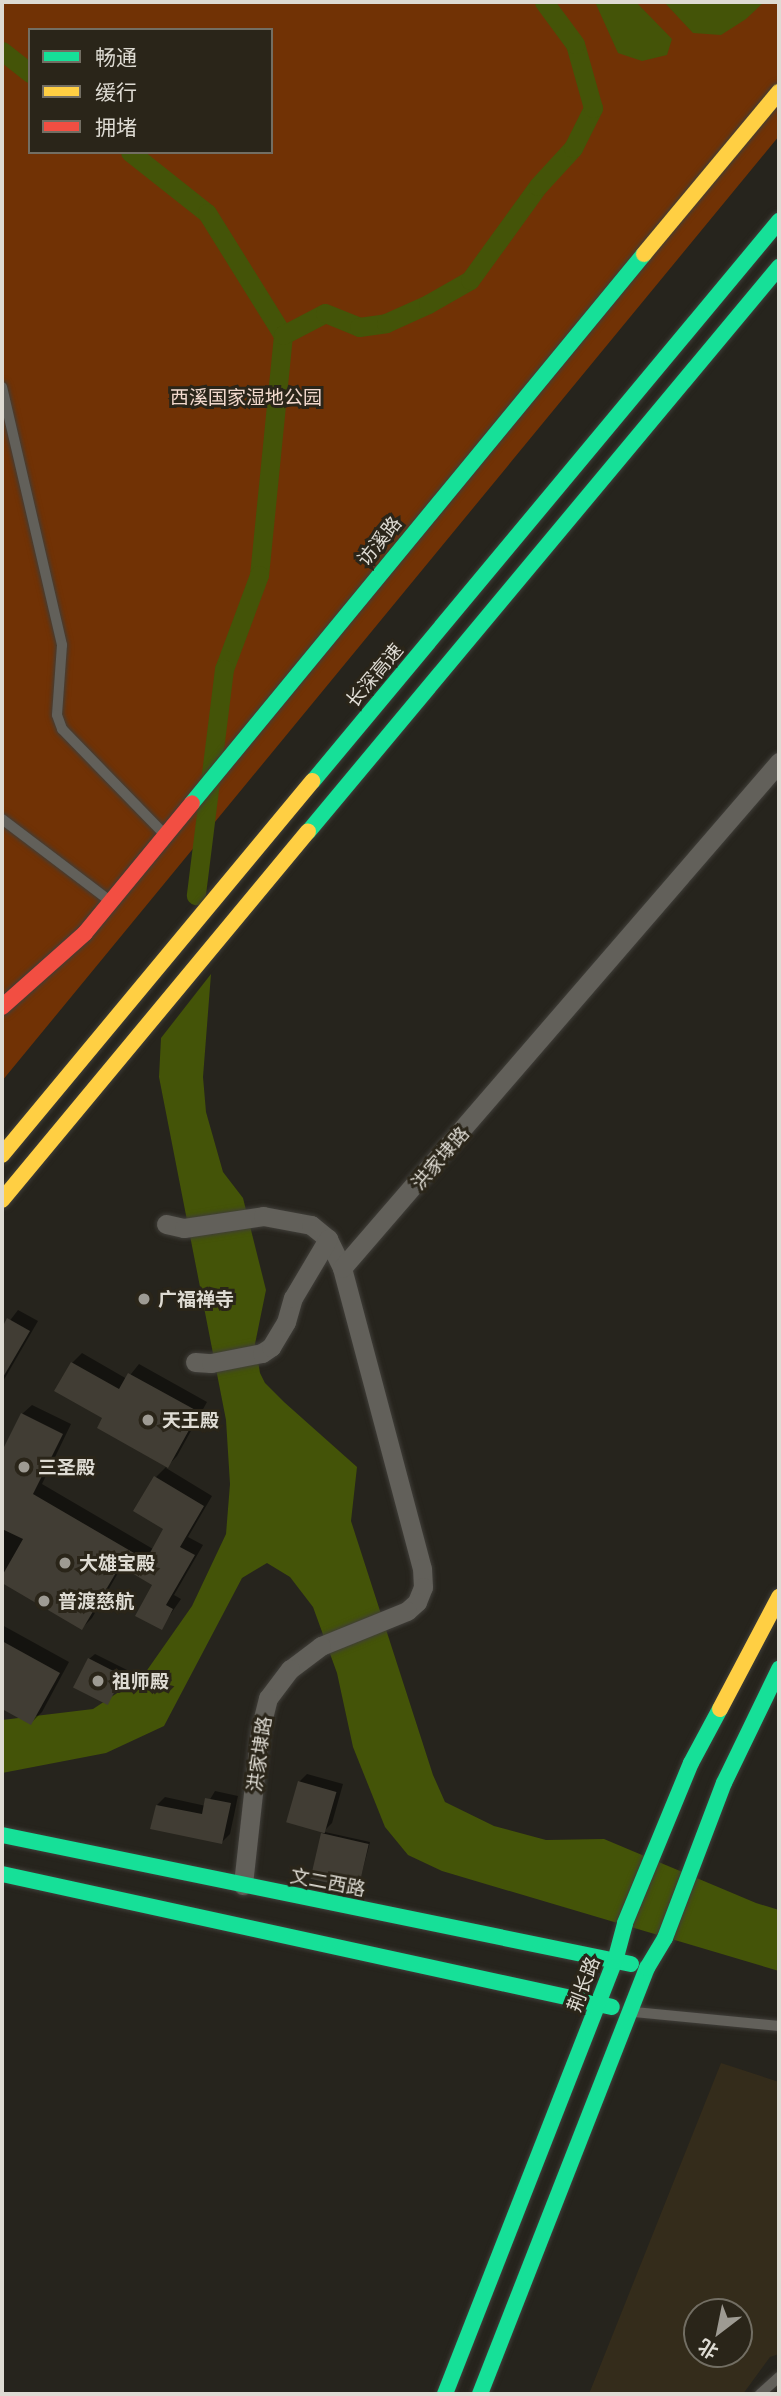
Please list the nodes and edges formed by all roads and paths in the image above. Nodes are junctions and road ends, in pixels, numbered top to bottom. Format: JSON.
{"nodes":[{"id":1,"x":779,"y":92,"type":"edge"},
{"id":2,"x":779,"y":221,"type":"edge"},
{"id":3,"x":779,"y":267,"type":"edge"},
{"id":4,"x":2,"y":387,"type":"edge"},
{"id":5,"x":779,"y":762,"type":"edge"},
{"id":6,"x":2,"y":819,"type":"edge"},
{"id":7,"x":165,"y":835,"type":"junction"},
{"id":8,"x":110,"y":901,"type":"junction"},
{"id":9,"x":2,"y":1007,"type":"edge"},
{"id":10,"x":2,"y":1155,"type":"edge"},
{"id":11,"x":2,"y":1200,"type":"edge"},
{"id":12,"x":175,"y":1226,"type":"dead end"},
{"id":13,"x":328,"y":1239,"type":"junction"},
{"id":14,"x":342,"y":1268,"type":"junction"},
{"id":15,"x":203,"y":1363,"type":"dead end"},
{"id":16,"x":779,"y":1597,"type":"edge"},
{"id":17,"x":779,"y":1669,"type":"edge"},
{"id":18,"x":2,"y":1835,"type":"edge"},
{"id":19,"x":2,"y":1874,"type":"edge"},
{"id":20,"x":243,"y":1885,"type":"junction"},
{"id":21,"x":615,"y":1961,"type":"junction"},
{"id":22,"x":647,"y":1968,"type":"junction"},
{"id":23,"x":597,"y":2004,"type":"junction"},
{"id":24,"x":630,"y":2011,"type":"junction"},
{"id":25,"x":779,"y":2026,"type":"edge"},
{"id":26,"x":779,"y":2377,"type":"edge"},
{"id":27,"x":445,"y":2394,"type":"edge"},
{"id":28,"x":480,"y":2394,"type":"edge"},
{"id":29,"x":760,"y":2394,"type":"edge"}],
"edges":[{"from":1,"to":7,"type":"main road","name":"访溪路"},
{"from":2,"to":10,"type":"main road","name":"长深高速"},
{"from":3,"to":11,"type":"main road"},
{"from":4,"to":7,"type":"lane"},
{"from":5,"to":14,"type":"street","name":"洪家埭路"},
{"from":6,"to":8,"type":"lane"},
{"from":7,"to":8,"type":"main road","name":"访溪路"},
{"from":8,"to":9,"type":"main road","name":"访溪路"},
{"from":12,"to":13,"type":"street"},
{"from":13,"to":14,"type":"street"},
{"from":13,"to":15,"type":"street"},
{"from":14,"to":20,"type":"street","name":"洪家埭路"},
{"from":16,"to":21,"type":"main road","name":"荆长路"},
{"from":17,"to":22,"type":"main road"},
{"from":18,"to":20,"type":"main road","name":"文二西路"},
{"from":19,"to":23,"type":"main road"},
{"from":20,"to":21,"type":"main road","name":"文二西路"},
{"from":21,"to":22,"type":"main road","name":"文二西路"},
{"from":21,"to":23,"type":"main road","name":"荆长路"},
{"from":22,"to":24,"type":"main road"},
{"from":23,"to":24,"type":"main road"},
{"from":23,"to":27,"type":"main road","name":"荆长路"},
{"from":24,"to":25,"type":"lane"},
{"from":24,"to":28,"type":"main road"},
{"from":26,"to":29,"type":"lane"}]}
